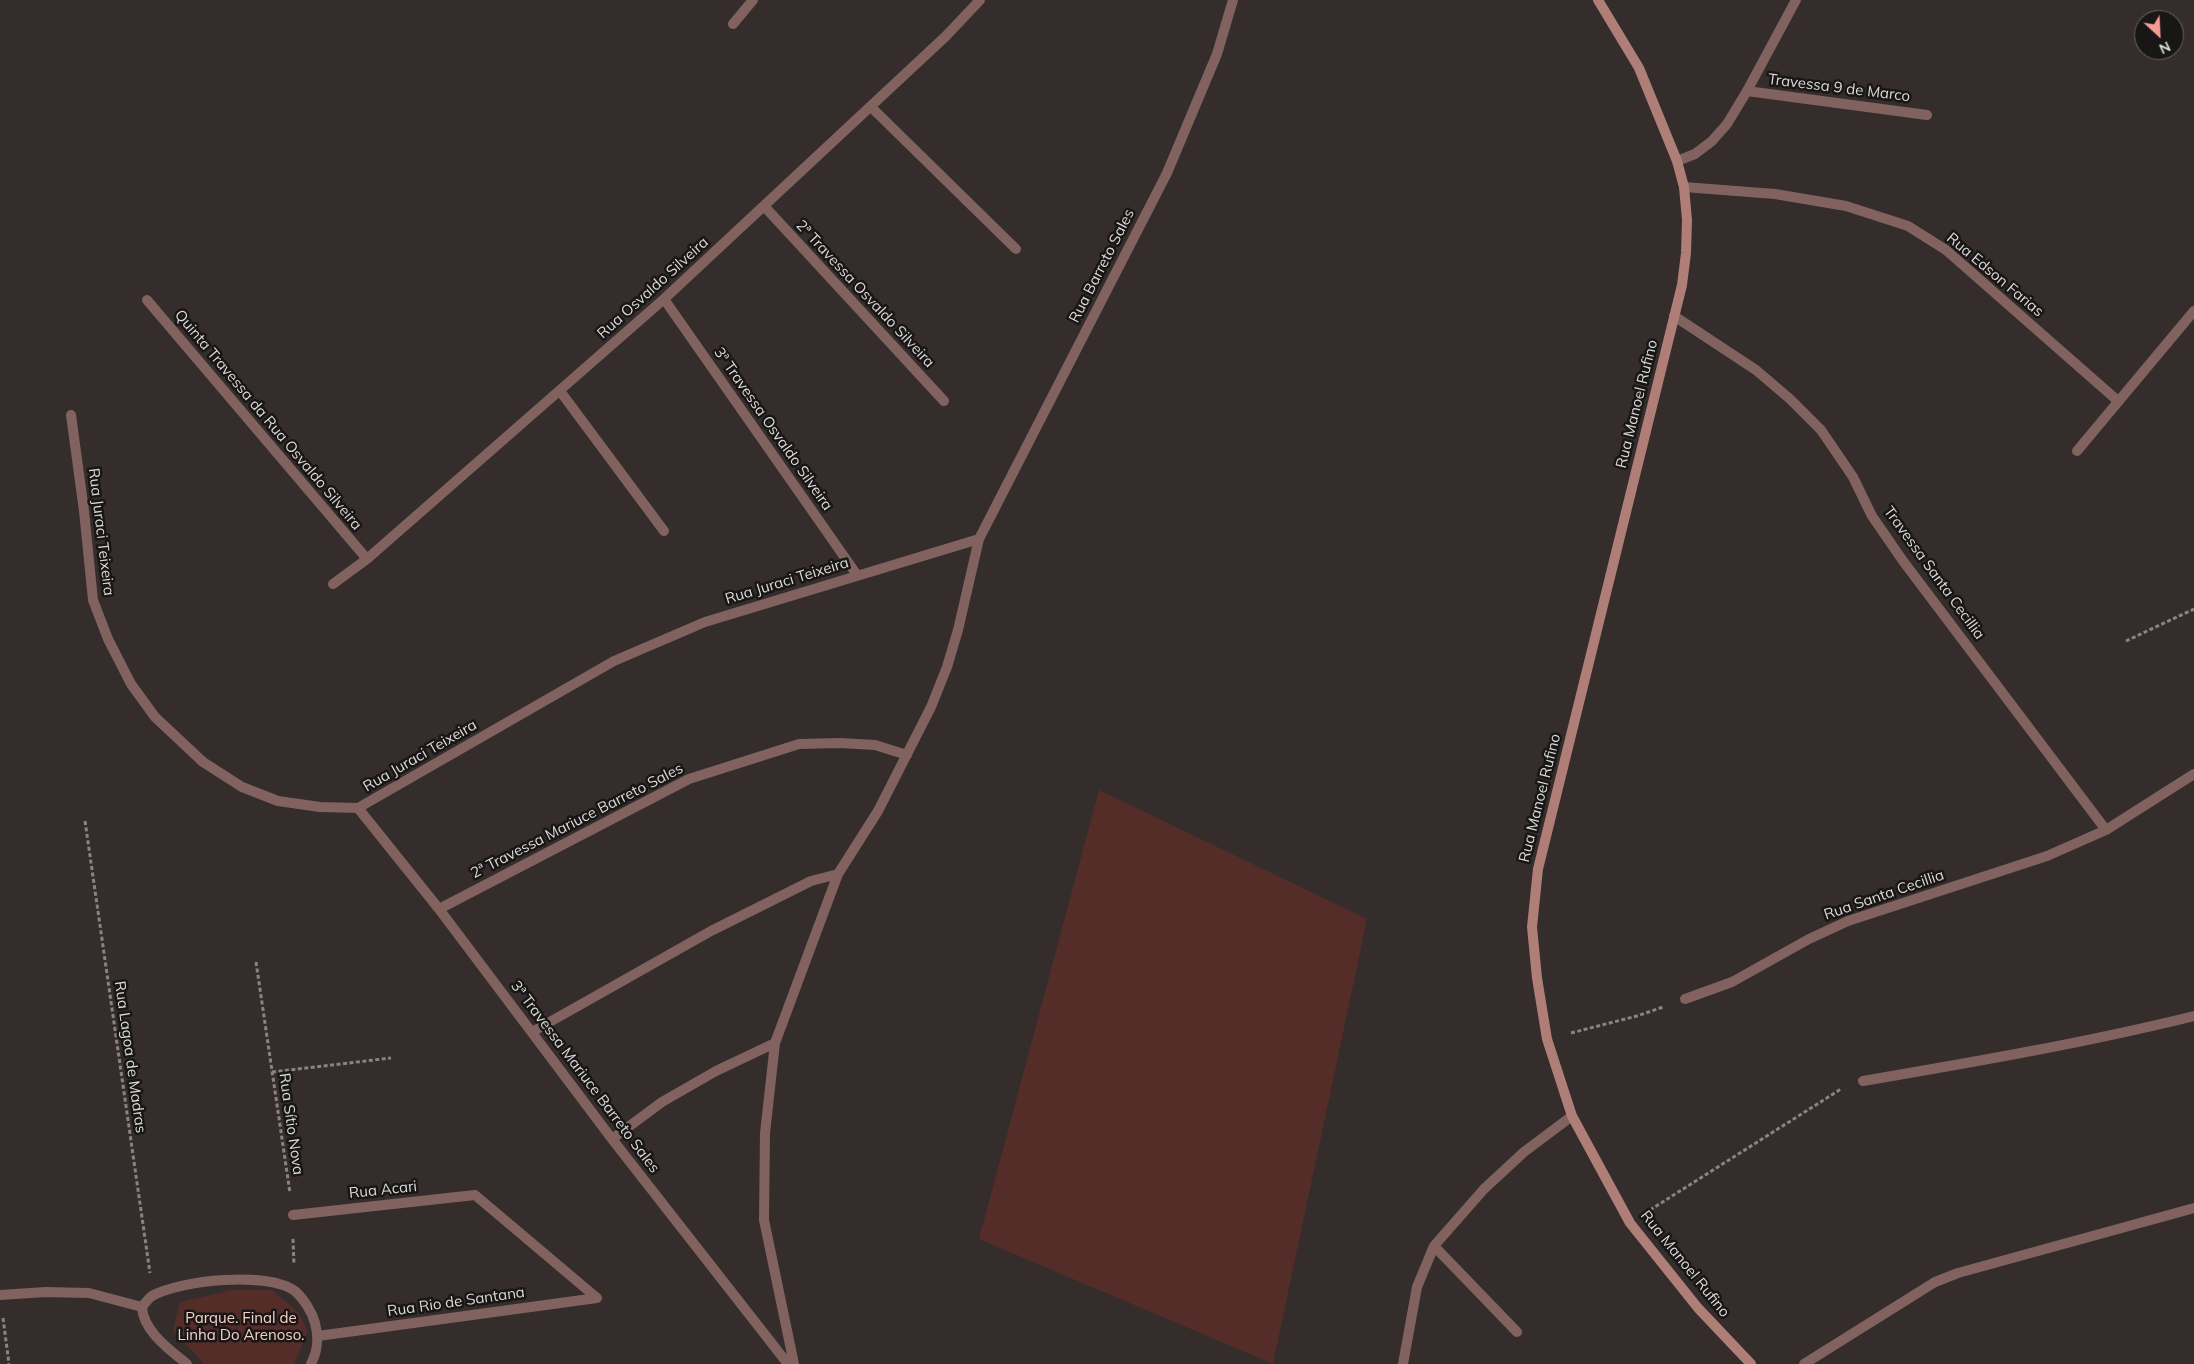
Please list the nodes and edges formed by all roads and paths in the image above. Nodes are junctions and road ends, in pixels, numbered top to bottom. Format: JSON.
{"nodes":[{"id":1,"x":753,"y":0,"type":"edge"},
{"id":2,"x":980,"y":0,"type":"edge"},
{"id":3,"x":1233,"y":0,"type":"edge"},
{"id":4,"x":1598,"y":0,"type":"edge"},
{"id":5,"x":1796,"y":0,"type":"edge"},
{"id":6,"x":733,"y":24,"type":"dead end"},
{"id":7,"x":1747,"y":92,"type":"junction"},
{"id":8,"x":871,"y":107,"type":"junction"},
{"id":9,"x":1928,"y":115,"type":"dead end"},
{"id":10,"x":1678,"y":162,"type":"junction"},
{"id":11,"x":1684,"y":188,"type":"junction"},
{"id":12,"x":764,"y":206,"type":"junction"},
{"id":13,"x":1016,"y":249,"type":"dead end"},
{"id":14,"x":147,"y":300,"type":"dead end"},
{"id":15,"x":664,"y":300,"type":"junction"},
{"id":16,"x":2194,"y":311,"type":"edge"},
{"id":17,"x":1674,"y":316,"type":"junction"},
{"id":18,"x":560,"y":391,"type":"junction"},
{"id":19,"x":944,"y":402,"type":"dead end"},
{"id":20,"x":2118,"y":402,"type":"junction"},
{"id":21,"x":71,"y":415,"type":"dead end"},
{"id":22,"x":2076,"y":451,"type":"dead end"},
{"id":23,"x":664,"y":531,"type":"dead end"},
{"id":24,"x":979,"y":539,"type":"junction"},
{"id":25,"x":367,"y":559,"type":"junction"},
{"id":26,"x":857,"y":575,"type":"junction"},
{"id":27,"x":333,"y":584,"type":"dead end"},
{"id":28,"x":2194,"y":609,"type":"edge"},
{"id":29,"x":2126,"y":641,"type":"dead end"},
{"id":30,"x":907,"y":756,"type":"junction"},
{"id":31,"x":2194,"y":774,"type":"edge"},
{"id":32,"x":358,"y":808,"type":"junction"},
{"id":33,"x":85,"y":821,"type":"dead end"},
{"id":34,"x":2106,"y":830,"type":"junction"},
{"id":35,"x":838,"y":874,"type":"junction"},
{"id":36,"x":439,"y":909,"type":"junction"},
{"id":37,"x":256,"y":962,"type":"dead end"},
{"id":38,"x":1685,"y":999,"type":"joint"},
{"id":39,"x":2194,"y":1016,"type":"edge"},
{"id":40,"x":1579,"y":1031,"type":"dead end"},
{"id":41,"x":532,"y":1032,"type":"junction"},
{"id":42,"x":775,"y":1043,"type":"junction"},
{"id":43,"x":391,"y":1058,"type":"dead end"},
{"id":44,"x":272,"y":1072,"type":"junction"},
{"id":45,"x":1863,"y":1080,"type":"joint"},
{"id":46,"x":1572,"y":1116,"type":"junction"},
{"id":47,"x":612,"y":1139,"type":"junction"},
{"id":48,"x":2194,"y":1208,"type":"edge"},
{"id":49,"x":293,"y":1215,"type":"junction"},
{"id":50,"x":1630,"y":1223,"type":"junction"},
{"id":51,"x":1434,"y":1246,"type":"junction"},
{"id":52,"x":294,"y":1291,"type":"junction"},
{"id":53,"x":0,"y":1295,"type":"edge"},
{"id":54,"x":153,"y":1295,"type":"junction"},
{"id":55,"x":597,"y":1298,"type":"joint"},
{"id":56,"x":142,"y":1307,"type":"junction"},
{"id":57,"x":2,"y":1315,"type":"dead end"},
{"id":58,"x":1517,"y":1332,"type":"dead end"},
{"id":59,"x":318,"y":1336,"type":"junction"},
{"id":60,"x":9,"y":1364,"type":"edge"},
{"id":61,"x":187,"y":1364,"type":"edge"},
{"id":62,"x":311,"y":1364,"type":"edge"},
{"id":63,"x":788,"y":1364,"type":"edge"},
{"id":64,"x":794,"y":1364,"type":"edge"},
{"id":65,"x":1403,"y":1364,"type":"edge"},
{"id":66,"x":1751,"y":1364,"type":"edge"},
{"id":67,"x":1804,"y":1364,"type":"edge"}],
"edges":[{"from":1,"to":6,"type":"street"},
{"from":2,"to":8,"type":"street","name":"Rua Osvaldo Silveira"},
{"from":3,"to":24,"type":"street","name":"Rua Barreto Sales"},
{"from":4,"to":10,"type":"main road","name":"Rua Manoel Rufino"},
{"from":5,"to":7,"type":"street"},
{"from":7,"to":9,"type":"street","name":"Travessa 9 de Marco"},
{"from":7,"to":10,"type":"street"},
{"from":8,"to":12,"type":"street","name":"Rua Osvaldo Silveira"},
{"from":8,"to":13,"type":"street"},
{"from":10,"to":11,"type":"main road","name":"Rua Manoel Rufino"},
{"from":11,"to":17,"type":"main road","name":"Rua Manoel Rufino"},
{"from":11,"to":20,"type":"street","name":"Rua Edson Farias"},
{"from":12,"to":15,"type":"street","name":"Rua Osvaldo Silveira"},
{"from":12,"to":19,"type":"street","name":"2ª Travessa Osvaldo Silveira"},
{"from":14,"to":25,"type":"street","name":"Quinta Travessa da Rua Osvaldo Silveira"},
{"from":15,"to":18,"type":"street","name":"Rua Osvaldo Silveira"},
{"from":15,"to":26,"type":"street","name":"3ª Travessa Osvaldo Silveira"},
{"from":16,"to":20,"type":"street"},
{"from":17,"to":34,"type":"street","name":"Travessa Santa Cecillia"},
{"from":17,"to":46,"type":"main road","name":"Rua Manoel Rufino"},
{"from":18,"to":23,"type":"street"},
{"from":18,"to":25,"type":"street","name":"Rua Osvaldo Silveira"},
{"from":20,"to":22,"type":"street"},
{"from":21,"to":32,"type":"street","name":"Rua Juraci Teixeira"},
{"from":24,"to":26,"type":"street","name":"Rua Juraci Teixeira"},
{"from":24,"to":30,"type":"street","name":"Rua Barreto Sales"},
{"from":25,"to":27,"type":"street","name":"Rua Osvaldo Silveira"},
{"from":26,"to":32,"type":"street","name":"Rua Juraci Teixeira"},
{"from":28,"to":29,"type":"path"},
{"from":30,"to":35,"type":"street","name":"Rua Barreto Sales"},
{"from":30,"to":36,"type":"street","name":"2ª Travessa Mariuce Barreto Sales"},
{"from":31,"to":34,"type":"street","name":"Rua Santa Cecillia"},
{"from":32,"to":36,"type":"street","name":"3ª Travessa Mariuce Barreto Sales"},
{"from":33,"to":54,"type":"path","name":"Rua Lagoa de Madras"},
{"from":34,"to":38,"type":"street","name":"Rua Santa Cecillia"},
{"from":35,"to":41,"type":"street"},
{"from":35,"to":42,"type":"street","name":"Rua Barreto Sales"},
{"from":36,"to":41,"type":"street","name":"3ª Travessa Mariuce Barreto Sales"},
{"from":37,"to":44,"type":"path","name":"Rua Sítio Nova"},
{"from":38,"to":40,"type":"path"},
{"from":39,"to":45,"type":"street"},
{"from":41,"to":47,"type":"street","name":"3ª Travessa Mariuce Barreto Sales"},
{"from":42,"to":47,"type":"street"},
{"from":42,"to":64,"type":"street","name":"Rua Barreto Sales"},
{"from":43,"to":44,"type":"path"},
{"from":44,"to":49,"type":"path","name":"Rua Sítio Nova"},
{"from":45,"to":50,"type":"path"},
{"from":46,"to":50,"type":"main road","name":"Rua Manoel Rufino"},
{"from":46,"to":51,"type":"street"},
{"from":47,"to":63,"type":"street","name":"3ª Travessa Mariuce Barreto Sales"},
{"from":48,"to":67,"type":"street"},
{"from":49,"to":52,"type":"path","name":"Rua Sítio Nova"},
{"from":49,"to":55,"type":"street","name":"Rua Acari"},
{"from":50,"to":66,"type":"main road","name":"Rua Manoel Rufino"},
{"from":51,"to":58,"type":"street"},
{"from":51,"to":65,"type":"street"},
{"from":52,"to":54,"type":"street"},
{"from":52,"to":59,"type":"street"},
{"from":53,"to":56,"type":"street"},
{"from":54,"to":56,"type":"street"},
{"from":55,"to":59,"type":"street","name":"Rua Rio de Santana"},
{"from":56,"to":61,"type":"street"},
{"from":57,"to":60,"type":"path"},
{"from":59,"to":62,"type":"street"}]}
